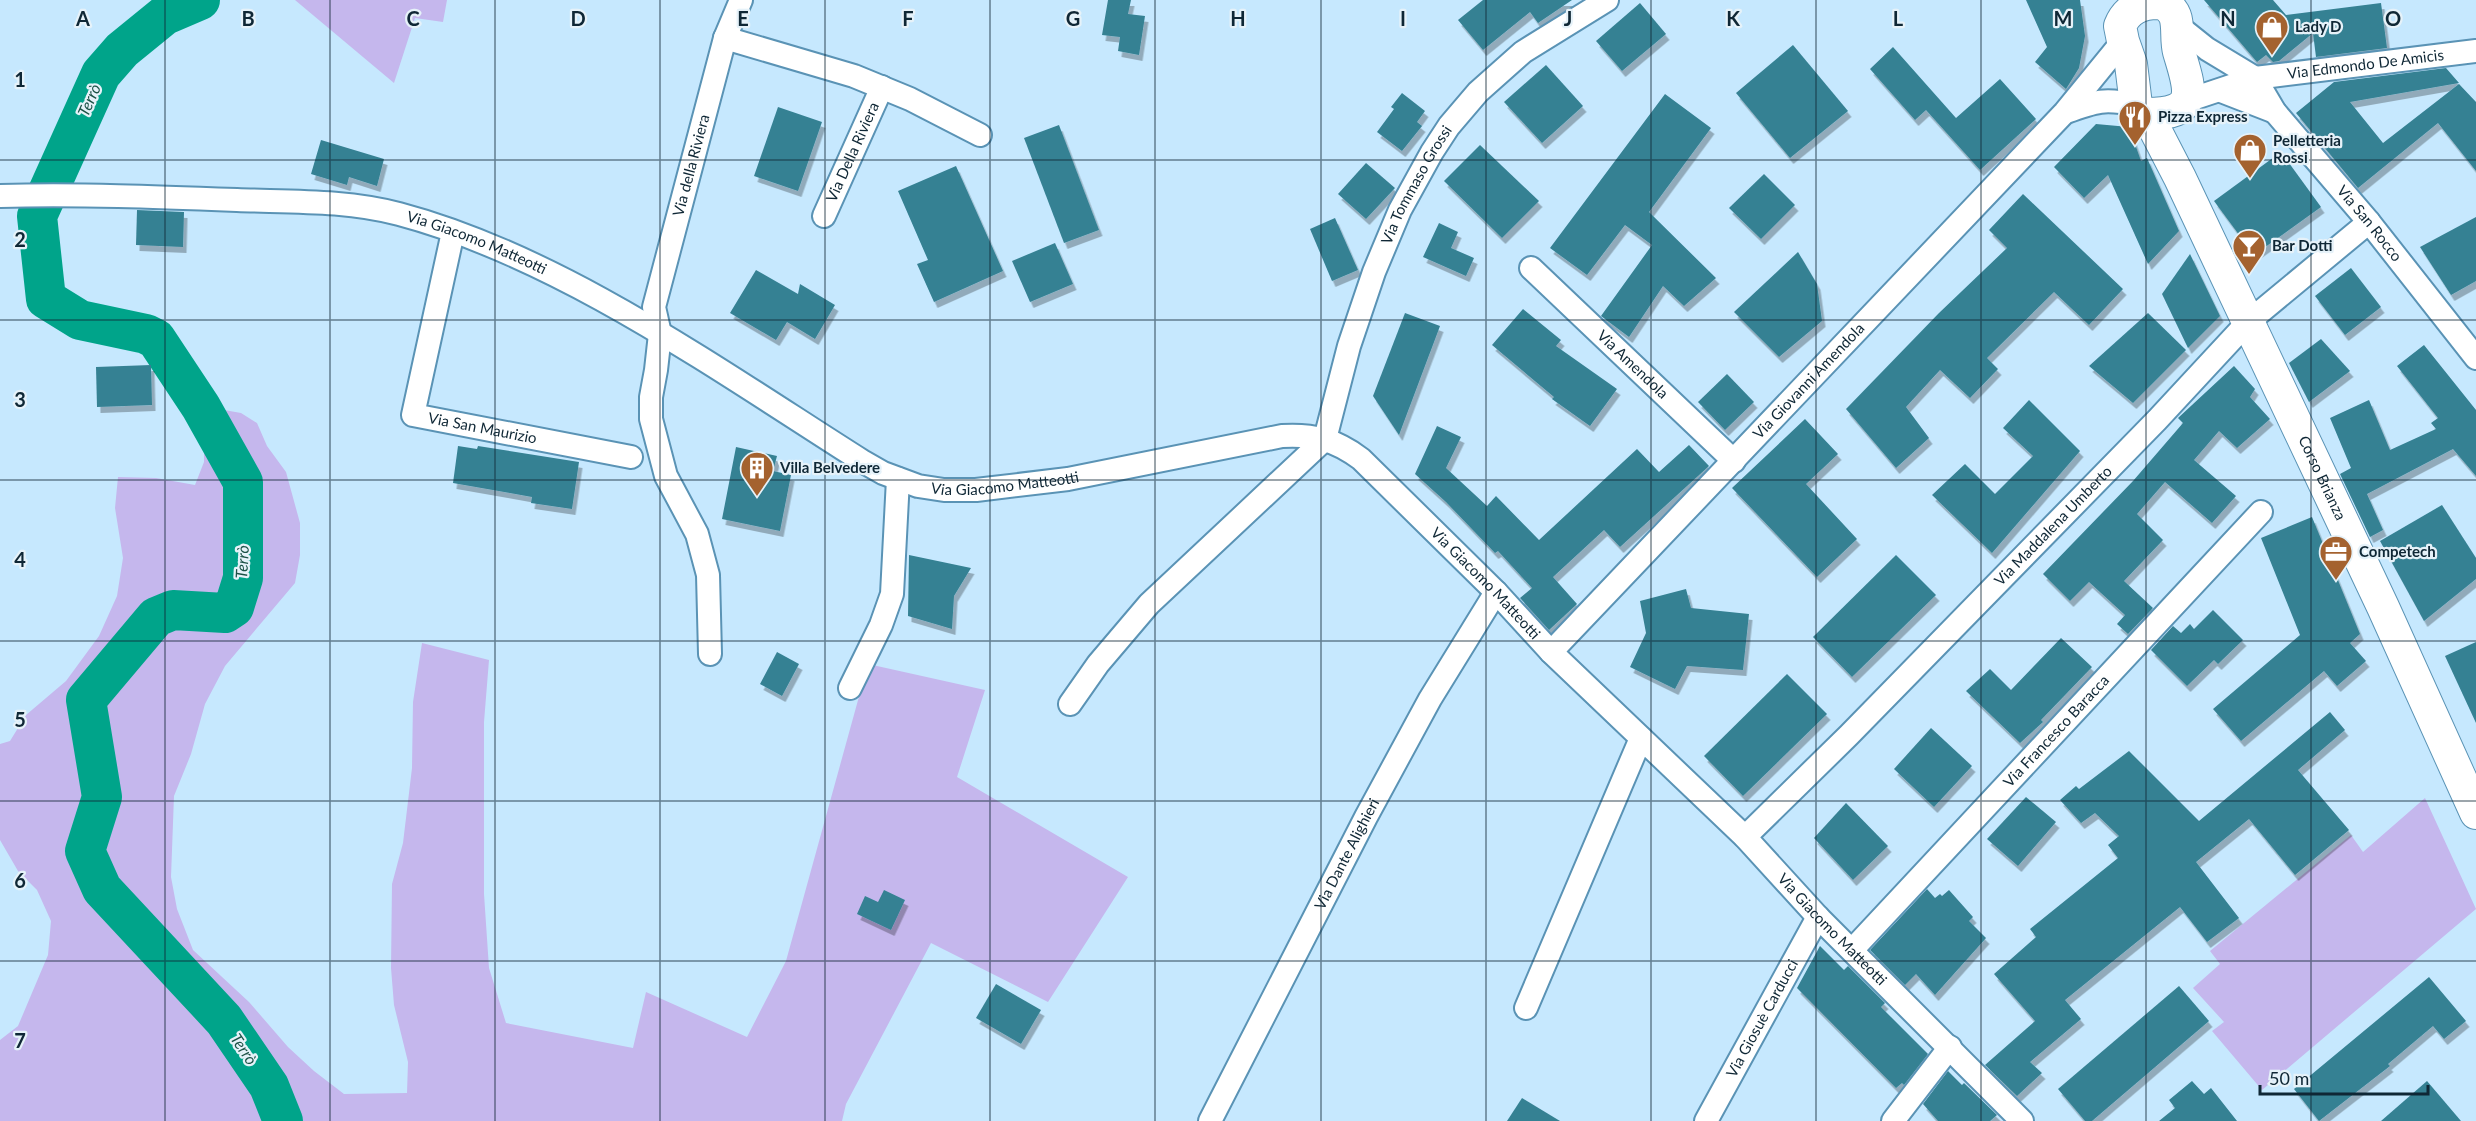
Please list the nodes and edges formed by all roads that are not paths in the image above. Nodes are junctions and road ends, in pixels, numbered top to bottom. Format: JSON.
{"nodes":[{"id":1,"x":741,"y":0,"type":"edge"},
{"id":2,"x":1607,"y":0,"type":"edge"},
{"id":3,"x":2166,"y":7,"type":"edge"},
{"id":4,"x":2122,"y":20,"type":"edge"},
{"id":5,"x":725,"y":38,"type":"junction"},
{"id":6,"x":2476,"y":51,"type":"edge"},
{"id":7,"x":2255,"y":78,"type":"junction"},
{"id":8,"x":882,"y":87,"type":"junction"},
{"id":9,"x":2221,"y":91,"type":"junction"},
{"id":10,"x":2183,"y":105,"type":"junction"},
{"id":11,"x":2142,"y":109,"type":"junction"},
{"id":12,"x":2065,"y":112,"type":"junction"},
{"id":13,"x":2275,"y":112,"type":"junction"},
{"id":14,"x":980,"y":135,"type":"dead end"},
{"id":15,"x":2180,"y":178,"type":"junction"},
{"id":16,"x":0,"y":196,"type":"edge"},
{"id":17,"x":824,"y":216,"type":"dead end"},
{"id":18,"x":2369,"y":222,"type":"junction"},
{"id":19,"x":453,"y":232,"type":"junction"},
{"id":20,"x":1531,"y":268,"type":"dead end"},
{"id":21,"x":2247,"y":323,"type":"junction"},
{"id":22,"x":660,"y":334,"type":"junction"},
{"id":23,"x":2476,"y":358,"type":"edge"},
{"id":24,"x":1325,"y":438,"type":"junction"},
{"id":25,"x":631,"y":457,"type":"dead end"},
{"id":26,"x":1734,"y":461,"type":"junction"},
{"id":27,"x":898,"y":479,"type":"junction"},
{"id":28,"x":2261,"y":512,"type":"dead end"},
{"id":29,"x":1496,"y":592,"type":"junction"},
{"id":30,"x":1551,"y":652,"type":"junction"},
{"id":31,"x":710,"y":654,"type":"dead end"},
{"id":32,"x":850,"y":688,"type":"dead end"},
{"id":33,"x":1070,"y":704,"type":"dead end"},
{"id":34,"x":1641,"y":738,"type":"junction"},
{"id":35,"x":2476,"y":813,"type":"edge"},
{"id":36,"x":1745,"y":837,"type":"junction"},
{"id":37,"x":1818,"y":916,"type":"junction"},
{"id":38,"x":1853,"y":949,"type":"junction"},
{"id":39,"x":1526,"y":1008,"type":"dead end"},
{"id":40,"x":1950,"y":1047,"type":"junction"},
{"id":41,"x":1210,"y":1121,"type":"edge"},
{"id":42,"x":1706,"y":1121,"type":"edge"},
{"id":43,"x":1893,"y":1121,"type":"edge"},
{"id":44,"x":2022,"y":1121,"type":"edge"}],
"edges":[{"from":1,"to":5,"type":"street","name":"Via della Riviera"},
{"from":2,"to":24,"type":"street","name":"Via Tommaso Grossi"},
{"from":3,"to":4,"type":"main road"},
{"from":3,"to":7,"type":"street","name":"Via San Rocco"},
{"from":3,"to":10,"type":"main road","name":"Corso Brianza"},
{"from":4,"to":11,"type":"main road"},
{"from":4,"to":12,"type":"street","name":"Via Giovanni Amendola"},
{"from":5,"to":8,"type":"street"},
{"from":5,"to":22,"type":"street","name":"Via della Riviera"},
{"from":6,"to":7,"type":"street","name":"Via Edmondo De Amicis"},
{"from":7,"to":9,"type":"street","name":"Via Edmondo De Amicis"},
{"from":7,"to":13,"type":"street","name":"Via San Rocco"},
{"from":8,"to":14,"type":"street"},
{"from":8,"to":17,"type":"street","name":"Via Della Riviera"},
{"from":9,"to":10,"type":"street","name":"Via Edmondo De Amicis"},
{"from":9,"to":13,"type":"street"},
{"from":10,"to":11,"type":"main road"},
{"from":10,"to":15,"type":"main road","name":"Corso Brianza"},
{"from":11,"to":12,"type":"street","name":"Via Giovanni Amendola"},
{"from":11,"to":15,"type":"main road","name":"Corso Brianza"},
{"from":12,"to":26,"type":"street","name":"Via Giovanni Amendola"},
{"from":13,"to":18,"type":"street","name":"Via San Rocco"},
{"from":15,"to":21,"type":"main road","name":"Corso Brianza"},
{"from":16,"to":19,"type":"street","name":"Via Giacomo Matteotti"},
{"from":18,"to":21,"type":"street","name":"Via Maddalena Umberto"},
{"from":18,"to":23,"type":"street","name":"Via San Rocco"},
{"from":19,"to":22,"type":"street","name":"Via Giacomo Matteotti"},
{"from":19,"to":25,"type":"street","name":"Via San Maurizio"},
{"from":20,"to":26,"type":"street","name":"Via Amendola"},
{"from":21,"to":35,"type":"main road","name":"Corso Brianza"},
{"from":21,"to":36,"type":"street","name":"Via Maddalena Umberto"},
{"from":22,"to":27,"type":"street","name":"Via Giacomo Matteotti"},
{"from":22,"to":31,"type":"street","name":"Via della Riviera"},
{"from":24,"to":27,"type":"street","name":"Via Giacomo Matteotti"},
{"from":24,"to":29,"type":"street","name":"Via Giacomo Matteotti"},
{"from":24,"to":33,"type":"street"},
{"from":26,"to":30,"type":"street","name":"Via Giovanni Amendola"},
{"from":27,"to":32,"type":"street"},
{"from":28,"to":38,"type":"street","name":"Via Francesco Baracca"},
{"from":29,"to":30,"type":"street","name":"Via Giacomo Matteotti"},
{"from":29,"to":41,"type":"street","name":"Via Dante Alighieri"},
{"from":30,"to":34,"type":"street","name":"Via Giacomo Matteotti"},
{"from":34,"to":36,"type":"street","name":"Via Giacomo Matteotti"},
{"from":34,"to":39,"type":"street"},
{"from":36,"to":37,"type":"street","name":"Via Giacomo Matteotti"},
{"from":37,"to":38,"type":"street","name":"Via Giacomo Matteotti"},
{"from":37,"to":42,"type":"street","name":"Via Giosuè Carducci"},
{"from":38,"to":40,"type":"street","name":"Via Giacomo Matteotti"},
{"from":40,"to":43,"type":"street"},
{"from":40,"to":44,"type":"street","name":"Via Giacomo Matteotti"}]}
